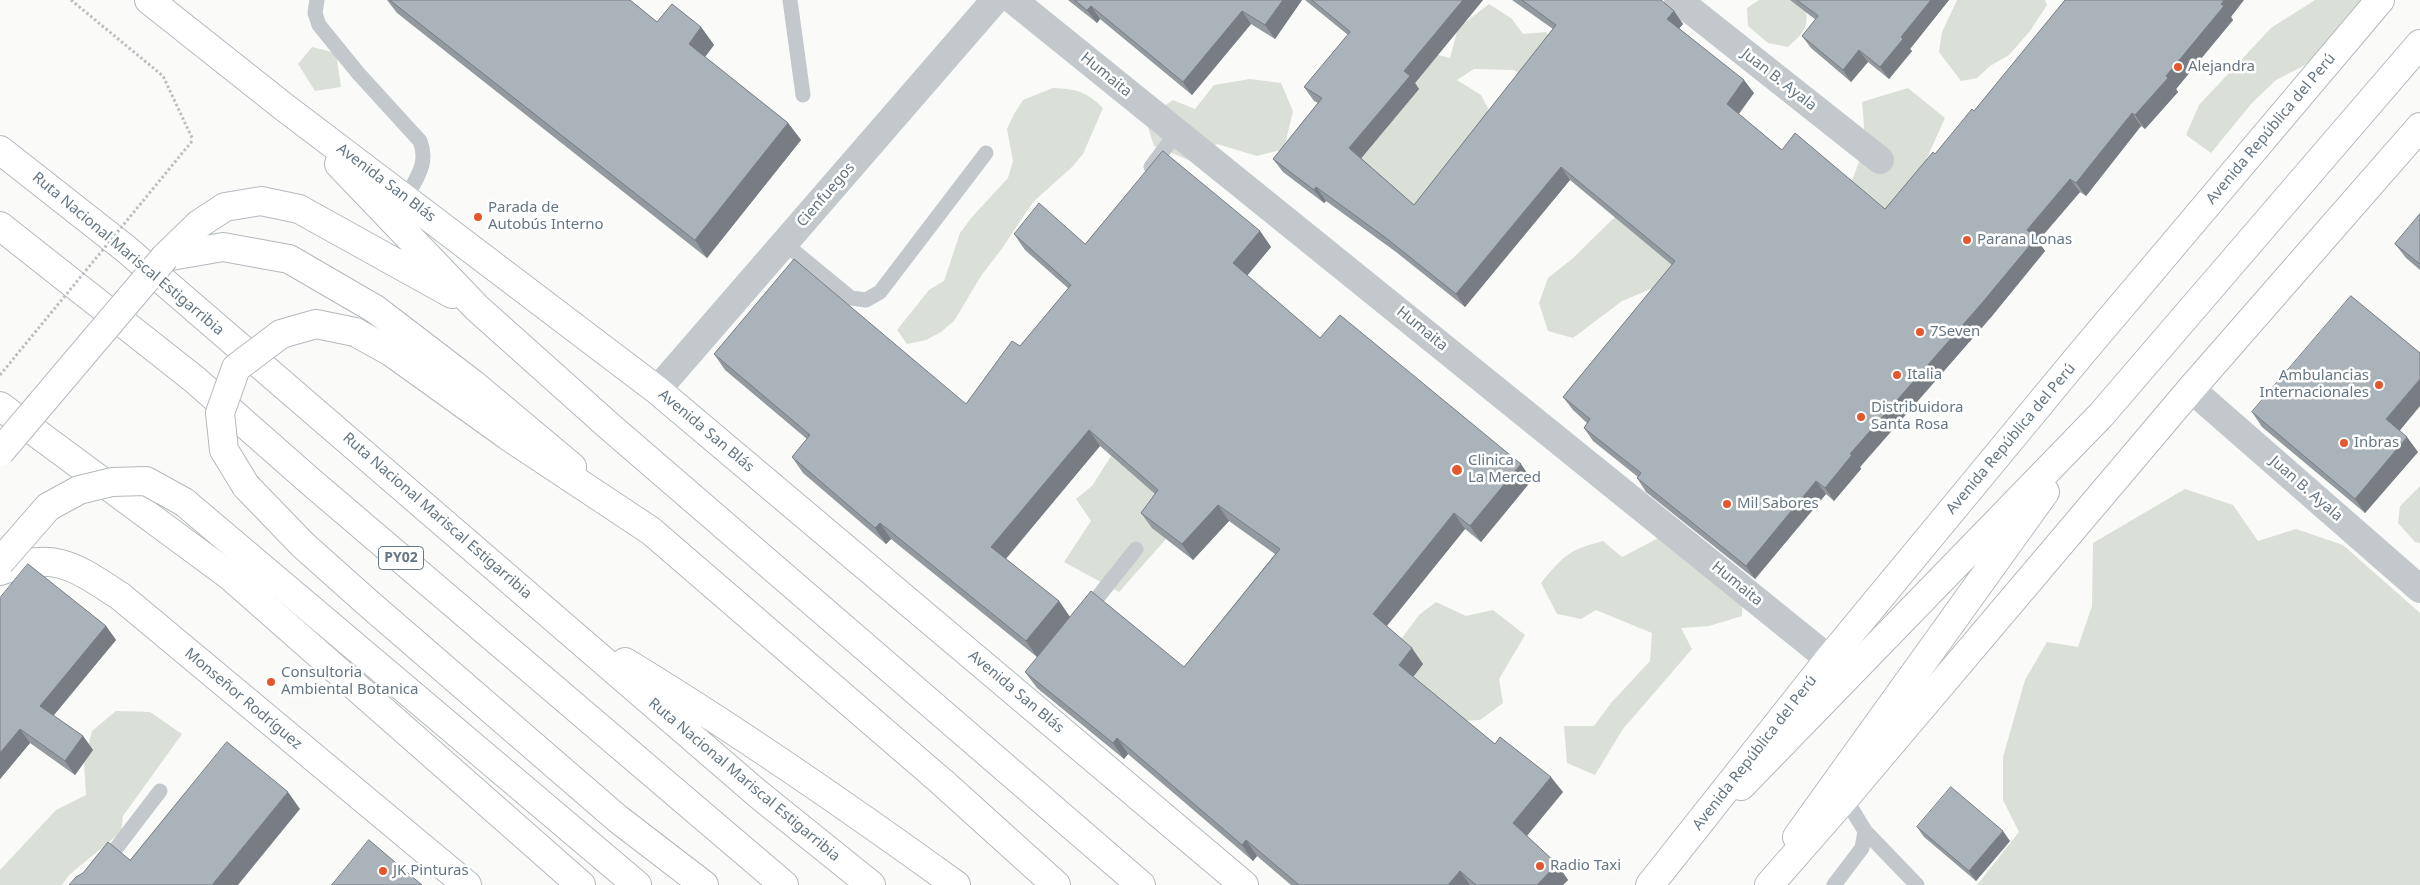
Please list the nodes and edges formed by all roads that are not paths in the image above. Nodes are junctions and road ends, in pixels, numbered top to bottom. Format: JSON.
{"nodes":[{"id":1,"x":149,"y":0,"type":"edge"},
{"id":2,"x":317,"y":0,"type":"edge"},
{"id":3,"x":790,"y":0,"type":"edge"},
{"id":4,"x":995,"y":0,"type":"edge"},
{"id":5,"x":1013,"y":0,"type":"edge"},
{"id":6,"x":1678,"y":0,"type":"edge"},
{"id":7,"x":2380,"y":0,"type":"edge"},
{"id":8,"x":2420,"y":44,"type":"edge"},
{"id":9,"x":803,"y":95,"type":"dead end"},
{"id":10,"x":284,"y":107,"type":"junction"},
{"id":11,"x":2420,"y":127,"type":"edge"},
{"id":12,"x":1177,"y":132,"type":"junction"},
{"id":13,"x":0,"y":150,"type":"edge"},
{"id":14,"x":986,"y":153,"type":"dead end"},
{"id":15,"x":1880,"y":160,"type":"dead end"},
{"id":16,"x":1143,"y":179,"type":"edge"},
{"id":17,"x":406,"y":198,"type":"junction"},
{"id":18,"x":0,"y":226,"type":"edge"},
{"id":19,"x":784,"y":243,"type":"junction"},
{"id":20,"x":165,"y":256,"type":"junction"},
{"id":21,"x":477,"y":308,"type":"junction"},
{"id":22,"x":2191,"y":389,"type":"junction"},
{"id":23,"x":657,"y":390,"type":"junction"},
{"id":24,"x":0,"y":406,"type":"edge"},
{"id":25,"x":2100,"y":414,"type":"junction"},
{"id":26,"x":0,"y":452,"type":"edge"},
{"id":27,"x":650,"y":531,"type":"junction"},
{"id":28,"x":1136,"y":549,"type":"dead end"},
{"id":29,"x":0,"y":562,"type":"edge"},
{"id":30,"x":0,"y":570,"type":"edge"},
{"id":31,"x":2420,"y":589,"type":"edge"},
{"id":32,"x":560,"y":622,"type":"junction"},
{"id":33,"x":1075,"y":626,"type":"edge"},
{"id":34,"x":1829,"y":659,"type":"junction"},
{"id":35,"x":160,"y":791,"type":"dead end"},
{"id":36,"x":1845,"y":798,"type":"junction"},
{"id":37,"x":1865,"y":831,"type":"junction"},
{"id":38,"x":1669,"y":860,"type":"junction"},
{"id":39,"x":88,"y":885,"type":"edge"},
{"id":40,"x":467,"y":885,"type":"edge"},
{"id":41,"x":581,"y":885,"type":"edge"},
{"id":42,"x":637,"y":885,"type":"edge"},
{"id":43,"x":704,"y":885,"type":"edge"},
{"id":44,"x":784,"y":885,"type":"edge"},
{"id":45,"x":871,"y":885,"type":"edge"},
{"id":46,"x":956,"y":885,"type":"edge"},
{"id":47,"x":1056,"y":885,"type":"edge"},
{"id":48,"x":1141,"y":885,"type":"edge"},
{"id":49,"x":1244,"y":885,"type":"edge"},
{"id":50,"x":1640,"y":885,"type":"edge"},
{"id":51,"x":1650,"y":885,"type":"edge"},
{"id":52,"x":1763,"y":885,"type":"edge"},
{"id":53,"x":1768,"y":885,"type":"edge"},
{"id":54,"x":1834,"y":885,"type":"edge"},
{"id":55,"x":1917,"y":885,"type":"edge"}],
"edges":[{"from":1,"to":10,"type":"main road","name":"Avenida San Blás"},
{"from":2,"to":17,"type":"lane"},
{"from":3,"to":9,"type":"lane"},
{"from":4,"to":19,"type":"street","name":"Cienfuegos"},
{"from":5,"to":12,"type":"street","name":"Humaita"},
{"from":6,"to":15,"type":"street","name":"Juan B. Ayala"},
{"from":7,"to":34,"type":"main road","name":"Avenida República del Perú"},
{"from":8,"to":25,"type":"main road"},
{"from":10,"to":17,"type":"main road","name":"Avenida San Blás"},
{"from":10,"to":21,"type":"main road"},
{"from":11,"to":22,"type":"main road"},
{"from":12,"to":16,"type":"lane"},
{"from":12,"to":34,"type":"street","name":"Humaita"},
{"from":13,"to":32,"type":"main road","name":"Ruta Nacional Mariscal Estigarribia"},
{"from":14,"to":19,"type":"lane"},
{"from":17,"to":23,"type":"main road","name":"Avenida San Blás"},
{"from":18,"to":44,"type":"main road","number":"PY02"},
{"from":19,"to":23,"type":"street","name":"Cienfuegos"},
{"from":20,"to":21,"type":"main road"},
{"from":20,"to":26,"type":"main road","bridge":true},
{"from":20,"to":27,"type":"main road"},
{"from":21,"to":48,"type":"main road"},
{"from":22,"to":31,"type":"street","name":"Juan B. Ayala"},
{"from":22,"to":36,"type":"main road"},
{"from":23,"to":49,"type":"main road","name":"Avenida San Blás"},
{"from":24,"to":41,"type":"main road"},
{"from":25,"to":38,"type":"main road"},
{"from":25,"to":52,"type":"main road"},
{"from":27,"to":43,"type":"main road","bridge":true},
{"from":27,"to":47,"type":"main road"},
{"from":28,"to":33,"type":"lane"},
{"from":29,"to":42,"type":"main road","bridge":true},
{"from":30,"to":40,"type":"main road","name":"Monseñor Rodríguez"},
{"from":32,"to":45,"type":"main road","name":"Ruta Nacional Mariscal Estigarribia"},
{"from":32,"to":46,"type":"main road"},
{"from":34,"to":38,"type":"main road","name":"Avenida República del Perú"},
{"from":35,"to":39,"type":"lane"},
{"from":36,"to":37,"type":"lane"},
{"from":36,"to":53,"type":"main road"},
{"from":37,"to":54,"type":"lane"},
{"from":37,"to":55,"type":"lane"},
{"from":38,"to":50,"type":"main road"},
{"from":38,"to":51,"type":"main road","name":"Avenida República del Perú"}]}
